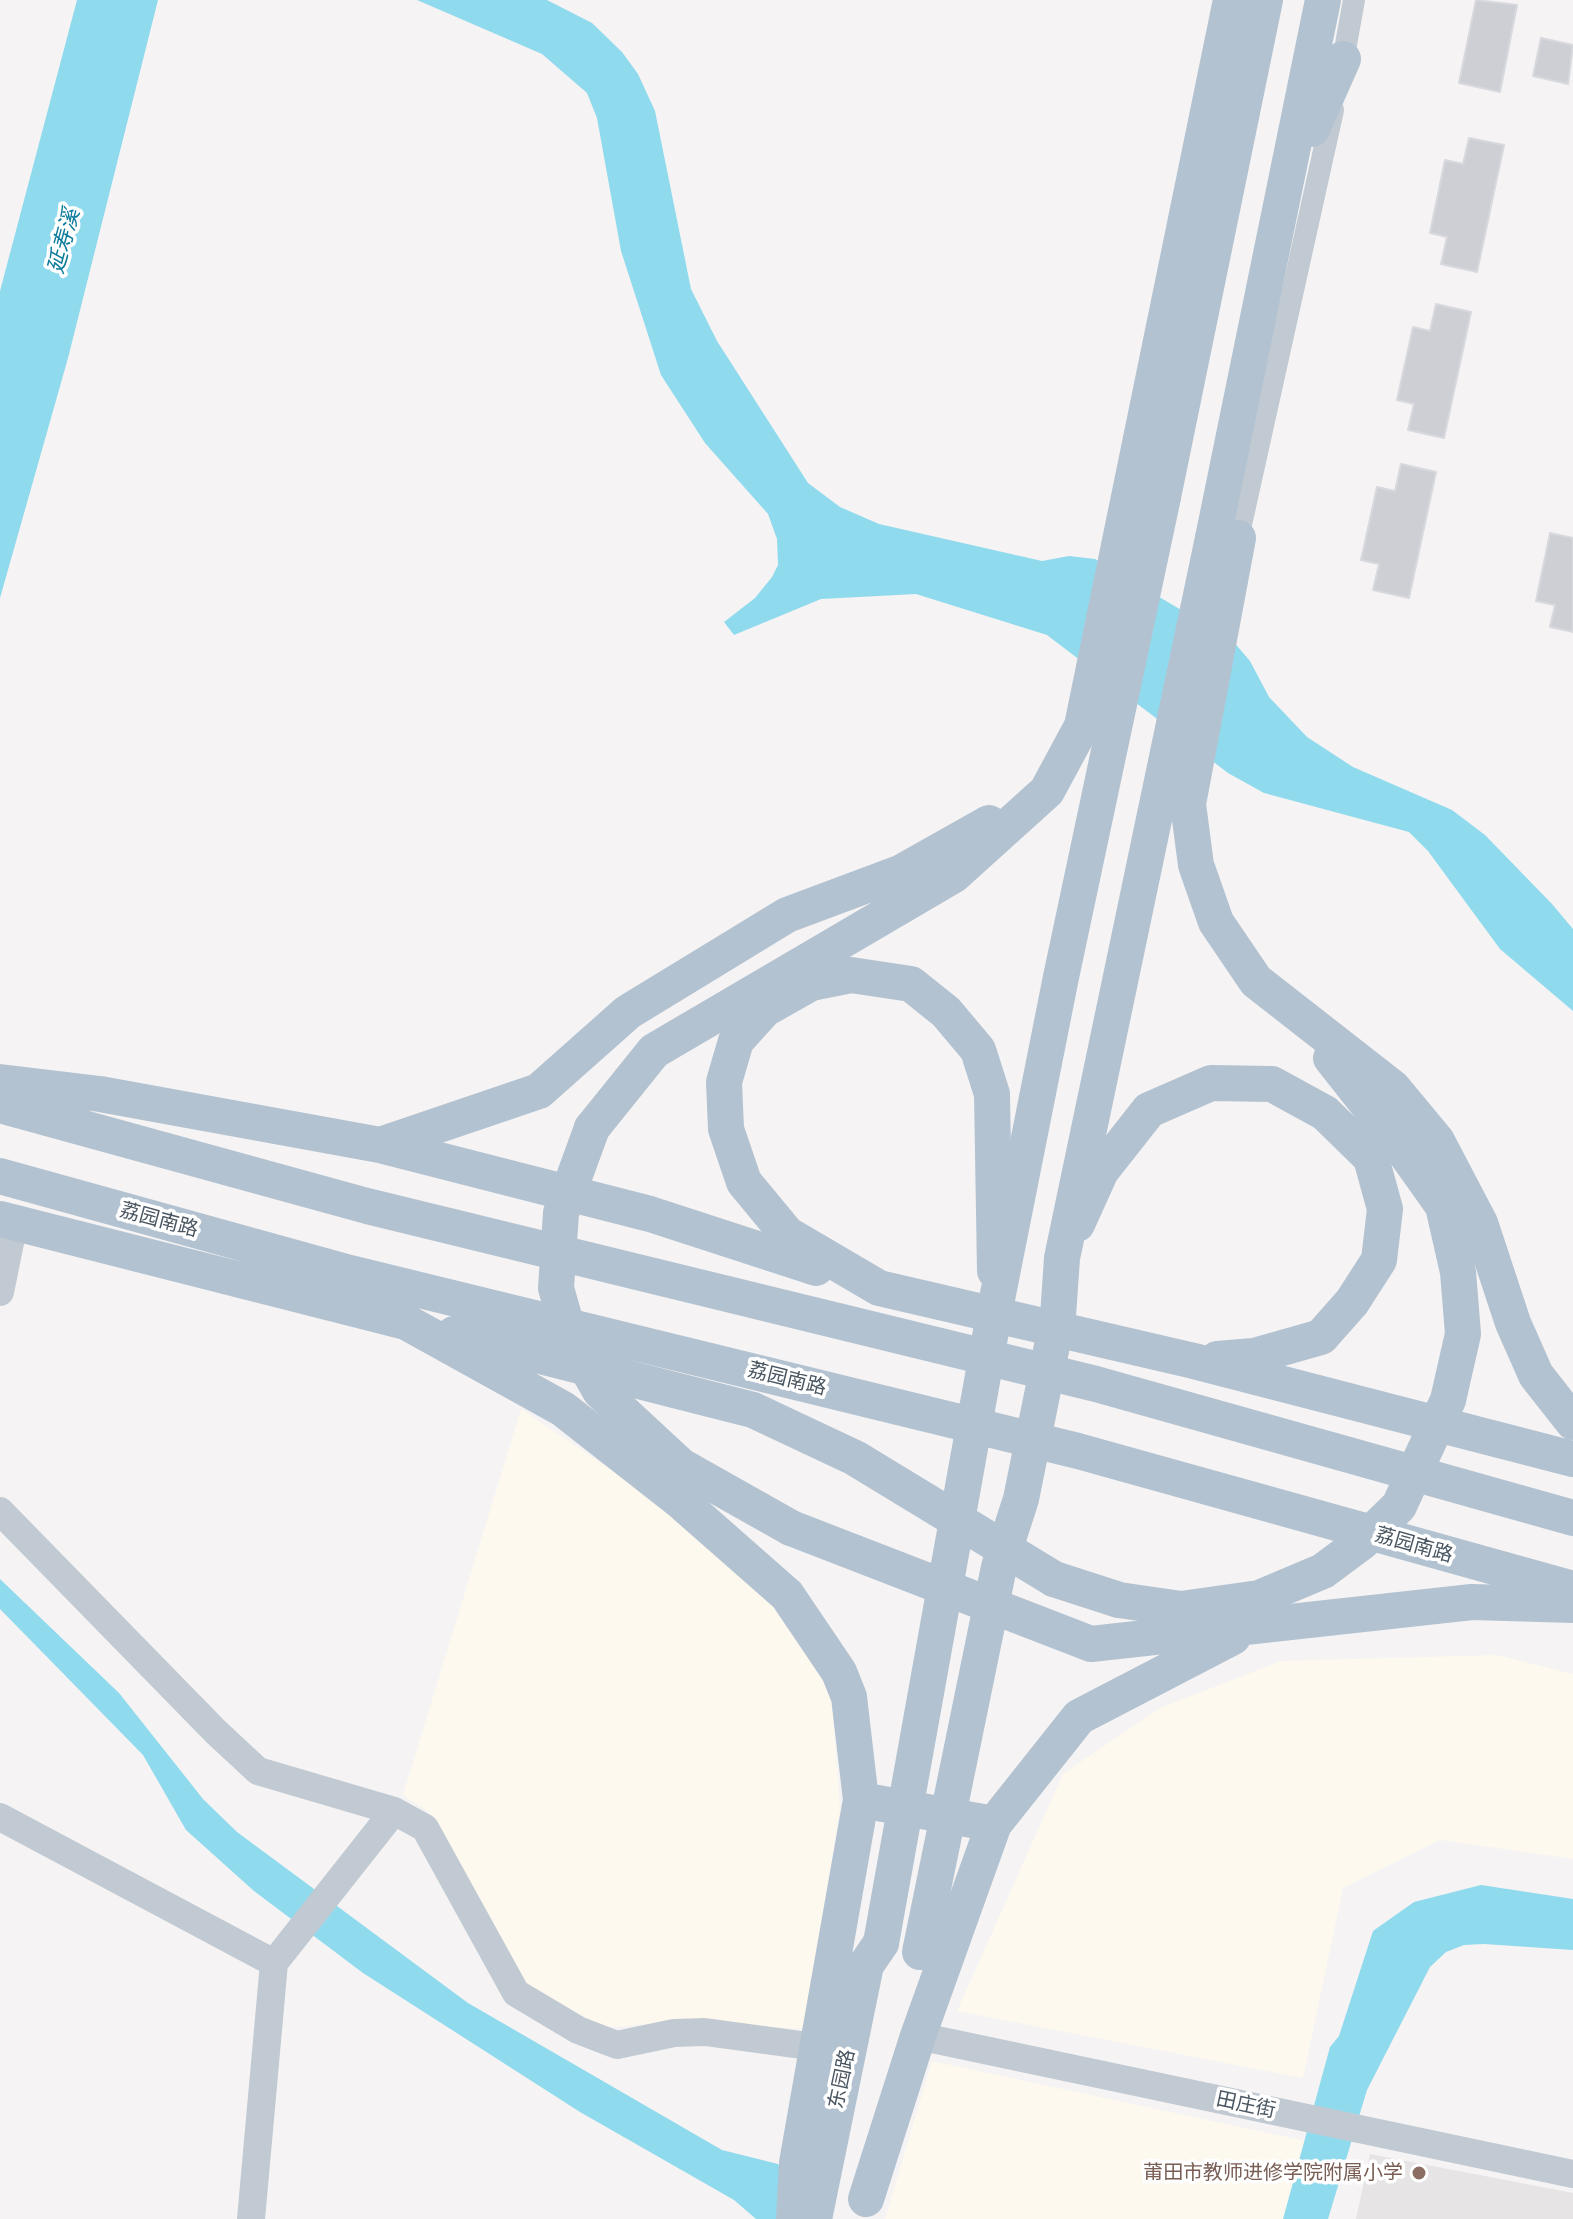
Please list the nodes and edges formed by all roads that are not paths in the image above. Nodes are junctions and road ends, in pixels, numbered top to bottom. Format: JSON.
{"nodes":[{"id":1,"x":1231,"y":0,"type":"edge"},
{"id":2,"x":1265,"y":0,"type":"edge"},
{"id":3,"x":1323,"y":0,"type":"edge"},
{"id":4,"x":1354,"y":0,"type":"edge"},
{"id":5,"x":1343,"y":59,"type":"junction"},
{"id":6,"x":1283,"y":192,"type":"junction"},
{"id":7,"x":1226,"y":538,"type":"junction"},
{"id":8,"x":1047,"y":791,"type":"junction"},
{"id":9,"x":1295,"y":1012,"type":"junction"},
{"id":10,"x":0,"y":1082,"type":"edge"},
{"id":11,"x":0,"y":1105,"type":"edge"},
{"id":12,"x":380,"y":1145,"type":"junction"},
{"id":13,"x":0,"y":1176,"type":"edge"},
{"id":14,"x":7,"y":1221,"type":"edge"},
{"id":15,"x":1062,"y":1258,"type":"junction"},
{"id":16,"x":879,"y":1288,"type":"junction"},
{"id":17,"x":0,"y":1292,"type":"edge"},
{"id":18,"x":995,"y":1309,"type":"junction"},
{"id":19,"x":406,"y":1322,"type":"junction"},
{"id":20,"x":1194,"y":1361,"type":"junction"},
{"id":21,"x":1573,"y":1422,"type":"edge"},
{"id":22,"x":1573,"y":1459,"type":"edge"},
{"id":23,"x":0,"y":1511,"type":"edge"},
{"id":24,"x":1573,"y":1518,"type":"edge"},
{"id":25,"x":1573,"y":1589,"type":"edge"},
{"id":26,"x":1573,"y":1605,"type":"edge"},
{"id":27,"x":1251,"y":1627,"type":"junction"},
{"id":28,"x":861,"y":1800,"type":"junction"},
{"id":29,"x":394,"y":1811,"type":"junction"},
{"id":30,"x":0,"y":1817,"type":"edge"},
{"id":31,"x":994,"y":1824,"type":"junction"},
{"id":32,"x":274,"y":1962,"type":"junction"},
{"id":33,"x":918,"y":2036,"type":"junction"},
{"id":34,"x":816,"y":2047,"type":"junction"},
{"id":35,"x":1573,"y":2174,"type":"edge"},
{"id":36,"x":864,"y":2209,"type":"edge"},
{"id":37,"x":251,"y":2219,"type":"edge"},
{"id":38,"x":794,"y":2219,"type":"edge"},
{"id":39,"x":814,"y":2219,"type":"edge"}],
"edges":[{"from":1,"to":8,"type":"main road"},
{"from":2,"to":18,"type":"main road","bridge":true},
{"from":3,"to":6,"type":"main road"},
{"from":4,"to":5,"type":"street"},
{"from":5,"to":6,"type":"main road"},
{"from":5,"to":7,"type":"street"},
{"from":6,"to":7,"type":"main road"},
{"from":7,"to":9,"type":"main road"},
{"from":7,"to":15,"type":"main road","bridge":true},
{"from":8,"to":12,"type":"main road"},
{"from":8,"to":27,"type":"main road","bridge":true},
{"from":9,"to":19,"type":"main road","bridge":true},
{"from":9,"to":21,"type":"main road"},
{"from":10,"to":12,"type":"main road"},
{"from":11,"to":24,"type":"main road"},
{"from":12,"to":16,"type":"main road"},
{"from":13,"to":25,"type":"main road","name":"荔园南路"},
{"from":14,"to":17,"type":"street"},
{"from":14,"to":19,"type":"main road"},
{"from":15,"to":20,"type":"main road","bridge":true},
{"from":15,"to":36,"type":"main road","bridge":true},
{"from":16,"to":18,"type":"main road","bridge":true},
{"from":16,"to":20,"type":"main road"},
{"from":18,"to":39,"type":"main road","name":"东园路","bridge":true},
{"from":19,"to":28,"type":"main road"},
{"from":20,"to":22,"type":"main road"},
{"from":23,"to":29,"type":"street"},
{"from":26,"to":27,"type":"main road"},
{"from":27,"to":31,"type":"main road"},
{"from":28,"to":31,"type":"main road"},
{"from":28,"to":34,"type":"main road"},
{"from":29,"to":32,"type":"street"},
{"from":29,"to":34,"type":"street"},
{"from":30,"to":32,"type":"street"},
{"from":31,"to":33,"type":"main road"},
{"from":32,"to":37,"type":"street"},
{"from":33,"to":35,"type":"street","name":"田庄街"},
{"from":33,"to":36,"type":"main road"},
{"from":34,"to":38,"type":"main road"}]}
